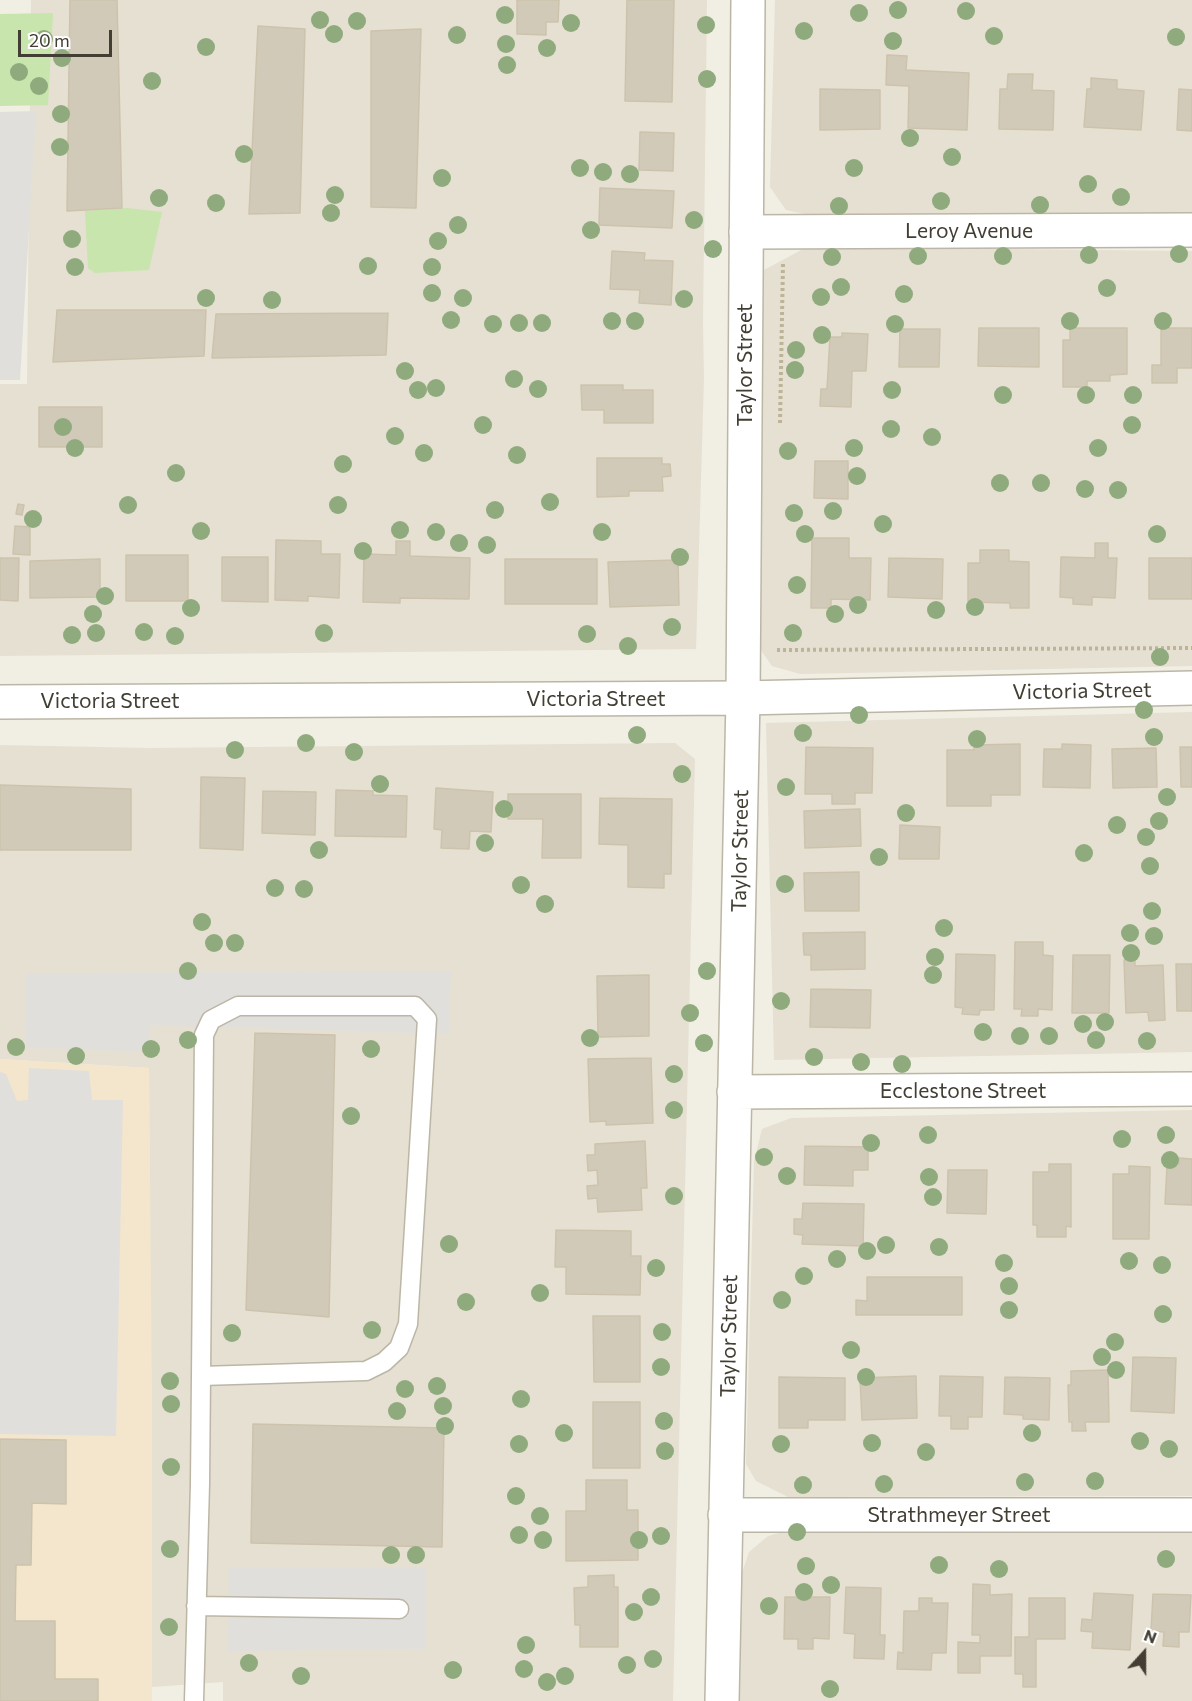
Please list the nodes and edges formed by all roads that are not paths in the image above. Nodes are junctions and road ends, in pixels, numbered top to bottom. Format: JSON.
{"nodes":[{"id":1,"x":748,"y":0,"type":"edge"},
{"id":2,"x":1192,"y":230,"type":"edge"},
{"id":3,"x":746,"y":232,"type":"junction"},
{"id":4,"x":1192,"y":688,"type":"edge"},
{"id":5,"x":743,"y":698,"type":"junction"},
{"id":6,"x":0,"y":702,"type":"edge"},
{"id":7,"x":1192,"y":1089,"type":"edge"},
{"id":8,"x":734,"y":1092,"type":"junction"},
{"id":9,"x":201,"y":1376,"type":"junction"},
{"id":10,"x":725,"y":1515,"type":"junction"},
{"id":11,"x":1192,"y":1515,"type":"edge"},
{"id":12,"x":196,"y":1606,"type":"junction"},
{"id":13,"x":399,"y":1609,"type":"dead end"},
{"id":14,"x":194,"y":1701,"type":"edge"},
{"id":15,"x":722,"y":1701,"type":"edge"}],
"edges":[{"from":1,"to":3,"type":"street","name":"Taylor Street"},
{"from":2,"to":3,"type":"street","name":"Leroy Avenue"},
{"from":3,"to":5,"type":"street","name":"Taylor Street"},
{"from":4,"to":5,"type":"street","name":"Victoria Street"},
{"from":5,"to":6,"type":"street","name":"Victoria Street"},
{"from":5,"to":8,"type":"street","name":"Taylor Street"},
{"from":7,"to":8,"type":"street","name":"Ecclestone Street"},
{"from":8,"to":10,"type":"street","name":"Taylor Street"},
{"from":9,"to":9,"type":"lane"},
{"from":9,"to":12,"type":"lane"},
{"from":10,"to":11,"type":"street","name":"Strathmeyer Street"},
{"from":10,"to":15,"type":"street","name":"Taylor Street"},
{"from":12,"to":13,"type":"lane"},
{"from":12,"to":14,"type":"lane"}]}
